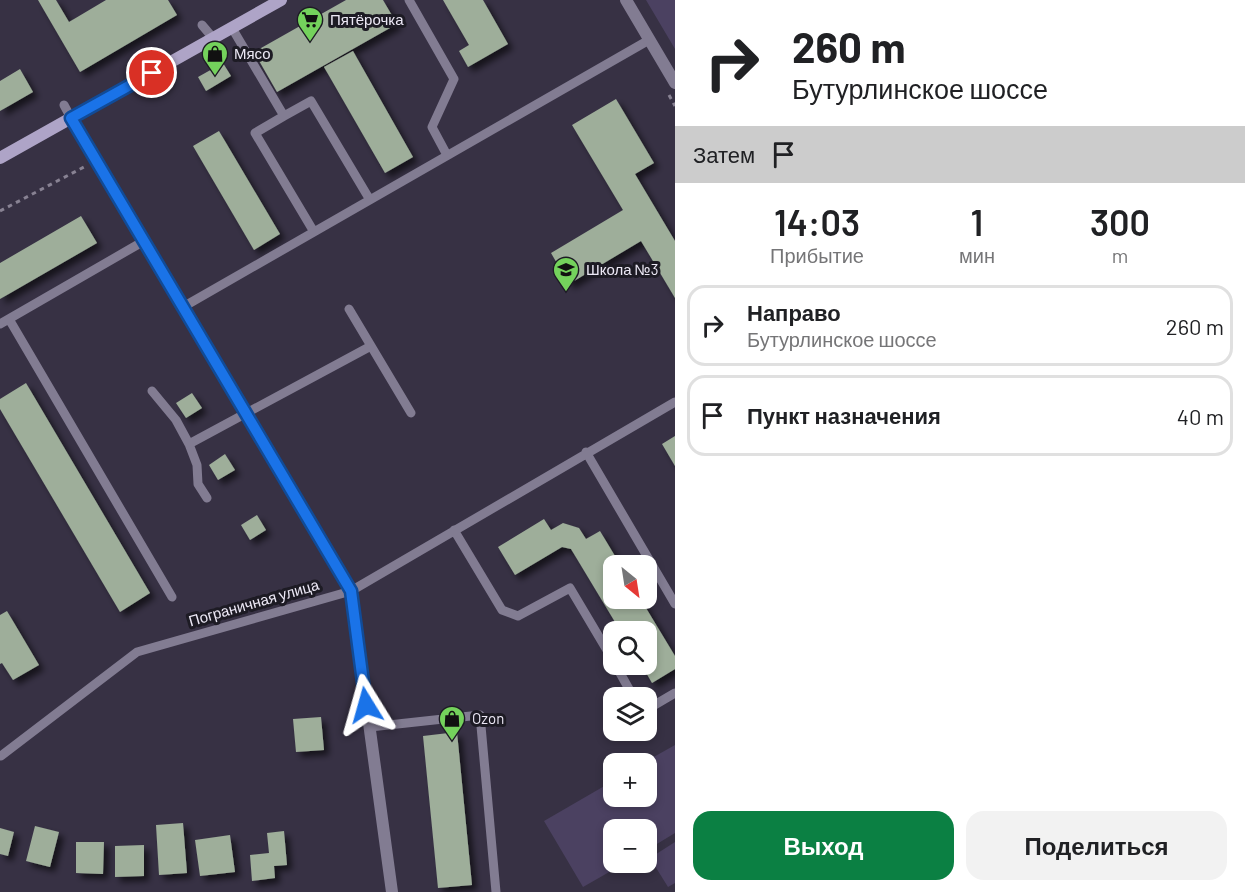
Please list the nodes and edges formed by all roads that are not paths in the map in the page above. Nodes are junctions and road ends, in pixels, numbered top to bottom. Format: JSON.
{"nodes":[{"id":1,"x":281,"y":0,"type":"edge"},
{"id":2,"x":409,"y":0,"type":"edge"},
{"id":3,"x":626,"y":0,"type":"edge"},
{"id":4,"x":202,"y":25,"type":"dead end"},
{"id":5,"x":232,"y":27,"type":"junction"},
{"id":6,"x":213,"y":39,"type":"junction"},
{"id":7,"x":649,"y":40,"type":"junction"},
{"id":8,"x":675,"y":83,"type":"edge"},
{"id":9,"x":64,"y":105,"type":"dead end"},
{"id":10,"x":284,"y":116,"type":"junction"},
{"id":11,"x":71,"y":118,"type":"junction"},
{"id":12,"x":447,"y":155,"type":"junction"},
{"id":13,"x":0,"y":158,"type":"edge"},
{"id":14,"x":370,"y":200,"type":"junction"},
{"id":15,"x":314,"y":232,"type":"junction"},
{"id":16,"x":144,"y":241,"type":"junction"},
{"id":17,"x":183,"y":307,"type":"junction"},
{"id":18,"x":349,"y":309,"type":"dead end"},
{"id":19,"x":4,"y":321,"type":"edge"},
{"id":20,"x":371,"y":346,"type":"junction"},
{"id":21,"x":152,"y":391,"type":"dead end"},
{"id":22,"x":675,"y":402,"type":"edge"},
{"id":23,"x":246,"y":413,"type":"junction"},
{"id":24,"x":411,"y":413,"type":"dead end"},
{"id":25,"x":189,"y":444,"type":"junction"},
{"id":26,"x":586,"y":452,"type":"junction"},
{"id":27,"x":207,"y":498,"type":"dead end"},
{"id":28,"x":454,"y":530,"type":"junction"},
{"id":29,"x":351,"y":591,"type":"junction"},
{"id":30,"x":172,"y":597,"type":"dead end"},
{"id":31,"x":675,"y":604,"type":"edge"},
{"id":32,"x":603,"y":644,"type":"edge"},
{"id":33,"x":675,"y":693,"type":"edge"},
{"id":34,"x":657,"y":704,"type":"edge"},
{"id":35,"x":370,"y":728,"type":"junction"},
{"id":36,"x":1,"y":756,"type":"edge"},
{"id":37,"x":392,"y":892,"type":"edge"},
{"id":38,"x":496,"y":892,"type":"edge"}],
"edges":[{"from":1,"to":5,"type":"main road"},
{"from":2,"to":12,"type":"lane"},
{"from":3,"to":7,"type":"street"},
{"from":4,"to":6,"type":"lane"},
{"from":5,"to":6,"type":"main road"},
{"from":5,"to":10,"type":"lane"},
{"from":6,"to":11,"type":"main road"},
{"from":7,"to":8,"type":"street"},
{"from":7,"to":12,"type":"lane"},
{"from":9,"to":11,"type":"lane"},
{"from":10,"to":14,"type":"lane"},
{"from":10,"to":15,"type":"lane"},
{"from":11,"to":13,"type":"main road"},
{"from":11,"to":16,"type":"street"},
{"from":12,"to":14,"type":"lane"},
{"from":14,"to":15,"type":"lane"},
{"from":15,"to":17,"type":"lane"},
{"from":16,"to":17,"type":"street"},
{"from":16,"to":19,"type":"lane"},
{"from":17,"to":23,"type":"street"},
{"from":18,"to":20,"type":"lane"},
{"from":19,"to":30,"type":"lane"},
{"from":20,"to":23,"type":"lane"},
{"from":20,"to":24,"type":"lane"},
{"from":21,"to":25,"type":"lane"},
{"from":22,"to":26,"type":"lane","name":"Пограничная улица"},
{"from":23,"to":25,"type":"lane"},
{"from":23,"to":29,"type":"street"},
{"from":25,"to":27,"type":"lane"},
{"from":26,"to":28,"type":"lane","name":"Пограничная улица"},
{"from":26,"to":31,"type":"lane"},
{"from":28,"to":29,"type":"lane","name":"Пограничная улица"},
{"from":28,"to":32,"type":"lane"},
{"from":29,"to":35,"type":"street"},
{"from":29,"to":36,"type":"lane","name":"Пограничная улица"},
{"from":33,"to":34,"type":"lane"},
{"from":35,"to":37,"type":"street"},
{"from":35,"to":38,"type":"lane"}]}
